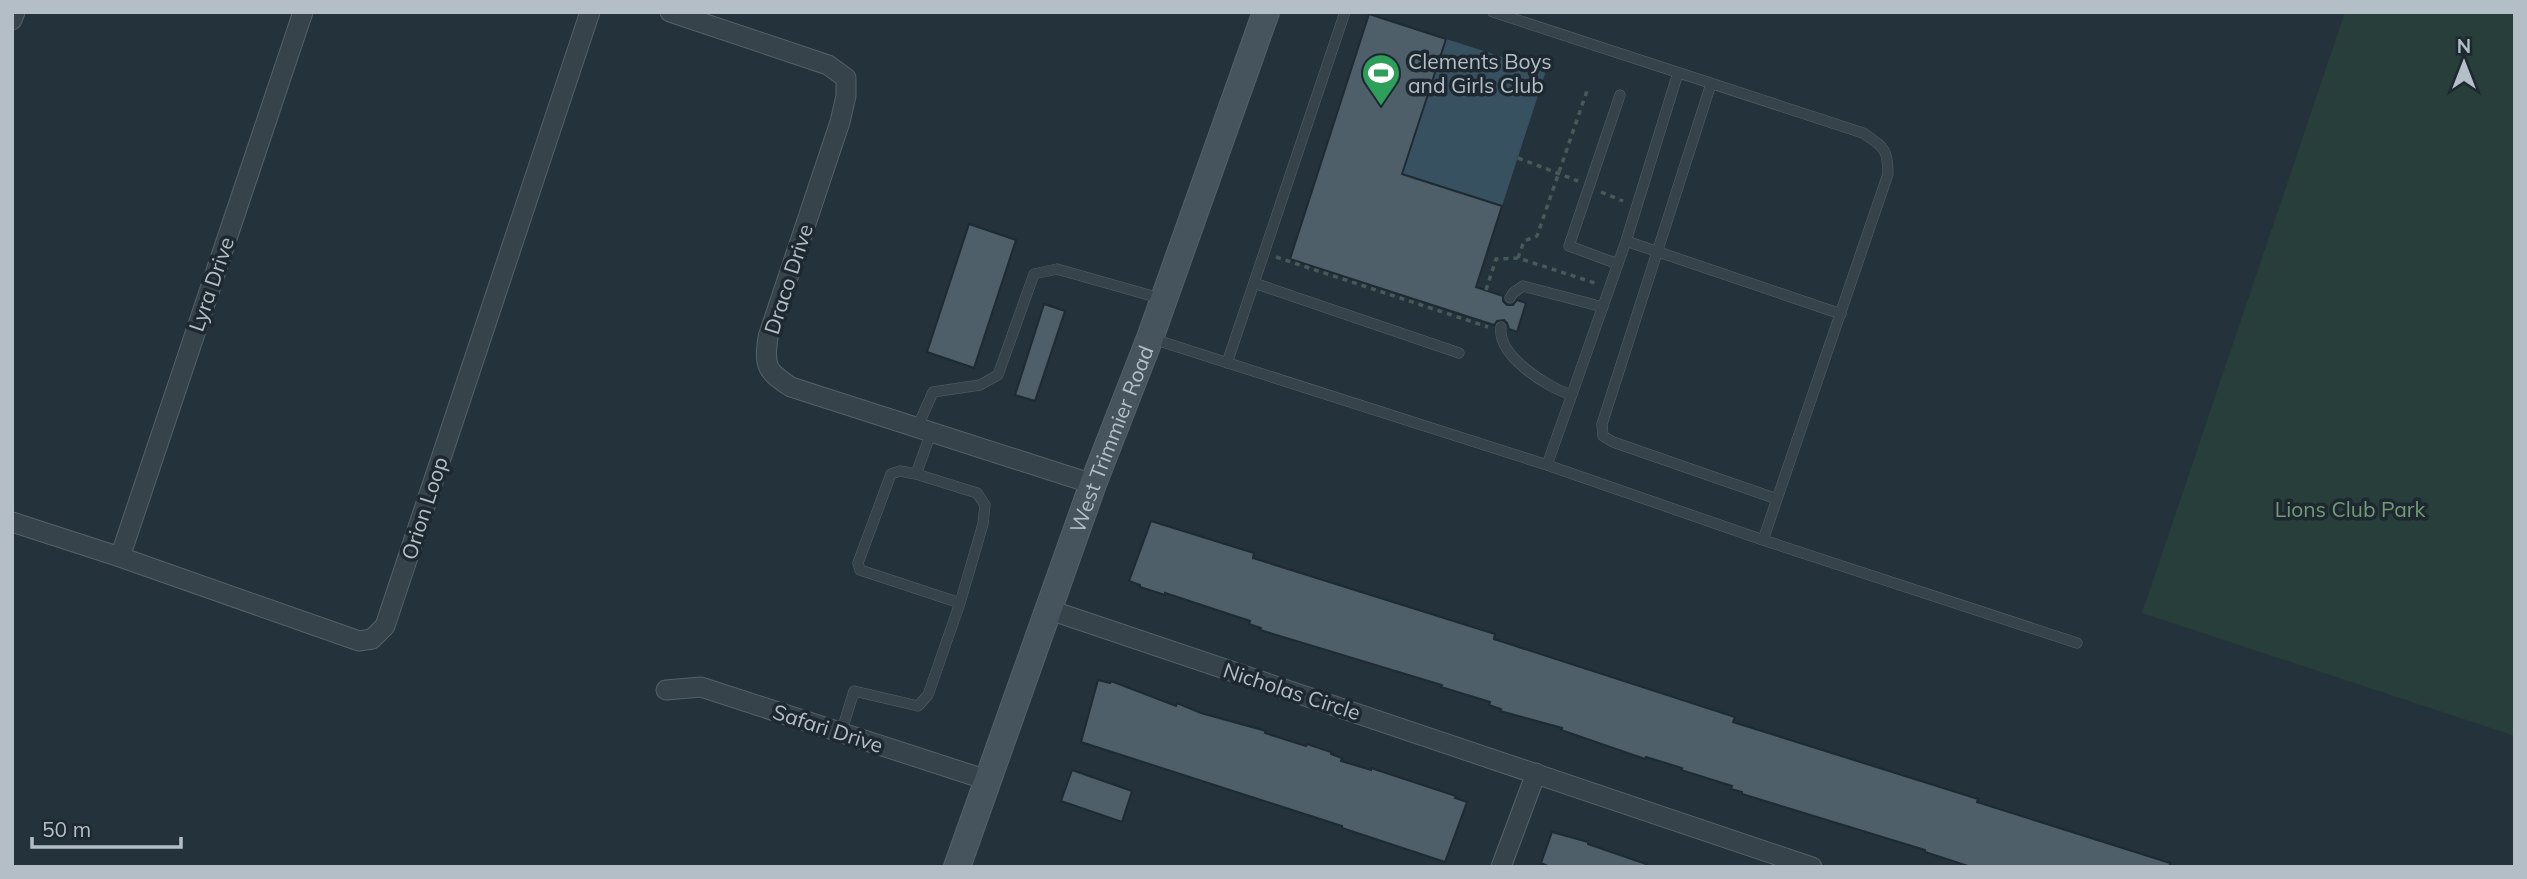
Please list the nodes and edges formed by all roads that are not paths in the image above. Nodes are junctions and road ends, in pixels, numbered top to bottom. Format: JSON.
{"nodes":[{"id":1,"x":15,"y":12,"type":"edge"},
{"id":2,"x":303,"y":12,"type":"edge"},
{"id":3,"x":590,"y":12,"type":"edge"},
{"id":4,"x":670,"y":12,"type":"edge"},
{"id":5,"x":1266,"y":12,"type":"edge"},
{"id":6,"x":1345,"y":12,"type":"edge"},
{"id":7,"x":1493,"y":12,"type":"edge"},
{"id":8,"x":12,"y":20,"type":"edge"},
{"id":9,"x":1678,"y":73,"type":"junction"},
{"id":10,"x":1711,"y":84,"type":"junction"},
{"id":11,"x":1620,"y":95,"type":"dead end"},
{"id":12,"x":1626,"y":242,"type":"junction"},
{"id":13,"x":1657,"y":253,"type":"junction"},
{"id":14,"x":1618,"y":264,"type":"junction"},
{"id":15,"x":1254,"y":283,"type":"junction"},
{"id":16,"x":1510,"y":298,"type":"dead end"},
{"id":17,"x":1163,"y":300,"type":"junction"},
{"id":18,"x":1603,"y":307,"type":"junction"},
{"id":19,"x":1841,"y":314,"type":"junction"},
{"id":20,"x":1500,"y":329,"type":"road end"},
{"id":21,"x":1150,"y":338,"type":"junction"},
{"id":22,"x":1459,"y":353,"type":"dead end"},
{"id":23,"x":1227,"y":363,"type":"junction"},
{"id":24,"x":1572,"y":395,"type":"junction"},
{"id":25,"x":924,"y":430,"type":"junction"},
{"id":26,"x":1547,"y":465,"type":"junction"},
{"id":27,"x":916,"y":474,"type":"junction"},
{"id":28,"x":1093,"y":484,"type":"junction"},
{"id":29,"x":1777,"y":499,"type":"junction"},
{"id":30,"x":12,"y":522,"type":"edge"},
{"id":31,"x":1763,"y":540,"type":"junction"},
{"id":32,"x":120,"y":556,"type":"junction"},
{"id":33,"x":960,"y":604,"type":"junction"},
{"id":34,"x":1047,"y":609,"type":"junction"},
{"id":35,"x":2077,"y":643,"type":"dead end"},
{"id":36,"x":666,"y":690,"type":"dead end"},
{"id":37,"x":841,"y":733,"type":"junction"},
{"id":38,"x":1536,"y":773,"type":"junction"},
{"id":39,"x":987,"y":780,"type":"junction"},
{"id":40,"x":957,"y":867,"type":"edge"},
{"id":41,"x":1501,"y":867,"type":"edge"},
{"id":42,"x":1812,"y":867,"type":"edge"}],
"edges":[{"from":1,"to":8,"type":"street"},
{"from":2,"to":32,"type":"street","name":"Lyra Drive"},
{"from":3,"to":32,"type":"street","name":"Orion Loop"},
{"from":4,"to":25,"type":"street","name":"Draco Drive"},
{"from":5,"to":17,"type":"main road","name":"West Trimmier Road"},
{"from":6,"to":15,"type":"lane"},
{"from":7,"to":9,"type":"lane"},
{"from":9,"to":10,"type":"lane"},
{"from":9,"to":12,"type":"lane"},
{"from":10,"to":13,"type":"lane"},
{"from":10,"to":19,"type":"lane"},
{"from":11,"to":14,"type":"lane"},
{"from":12,"to":13,"type":"lane"},
{"from":12,"to":14,"type":"lane"},
{"from":13,"to":19,"type":"lane"},
{"from":13,"to":29,"type":"lane"},
{"from":14,"to":18,"type":"lane"},
{"from":15,"to":22,"type":"lane"},
{"from":15,"to":23,"type":"lane"},
{"from":16,"to":18,"type":"lane"},
{"from":17,"to":21,"type":"main road","name":"West Trimmier Road"},
{"from":17,"to":25,"type":"lane"},
{"from":18,"to":24,"type":"lane"},
{"from":19,"to":29,"type":"lane"},
{"from":20,"to":24,"type":"lane"},
{"from":21,"to":23,"type":"lane"},
{"from":21,"to":28,"type":"main road","name":"West Trimmier Road"},
{"from":23,"to":26,"type":"lane"},
{"from":24,"to":26,"type":"lane"},
{"from":25,"to":27,"type":"lane"},
{"from":25,"to":28,"type":"street","name":"Draco Drive"},
{"from":26,"to":31,"type":"lane"},
{"from":27,"to":33,"type":"lane"},
{"from":27,"to":33,"type":"lane"},
{"from":28,"to":34,"type":"main road","name":"West Trimmier Road"},
{"from":29,"to":31,"type":"lane"},
{"from":30,"to":32,"type":"street","name":"Orion Loop"},
{"from":31,"to":35,"type":"lane"},
{"from":33,"to":37,"type":"lane"},
{"from":34,"to":38,"type":"street","name":"Nicholas Circle"},
{"from":34,"to":39,"type":"main road","name":"West Trimmier Road"},
{"from":36,"to":37,"type":"street","name":"Safari Drive"},
{"from":37,"to":39,"type":"street","name":"Safari Drive"},
{"from":38,"to":41,"type":"street"},
{"from":38,"to":42,"type":"street","name":"Nicholas Circle"},
{"from":39,"to":40,"type":"main road","name":"West Trimmier Road"}]}
